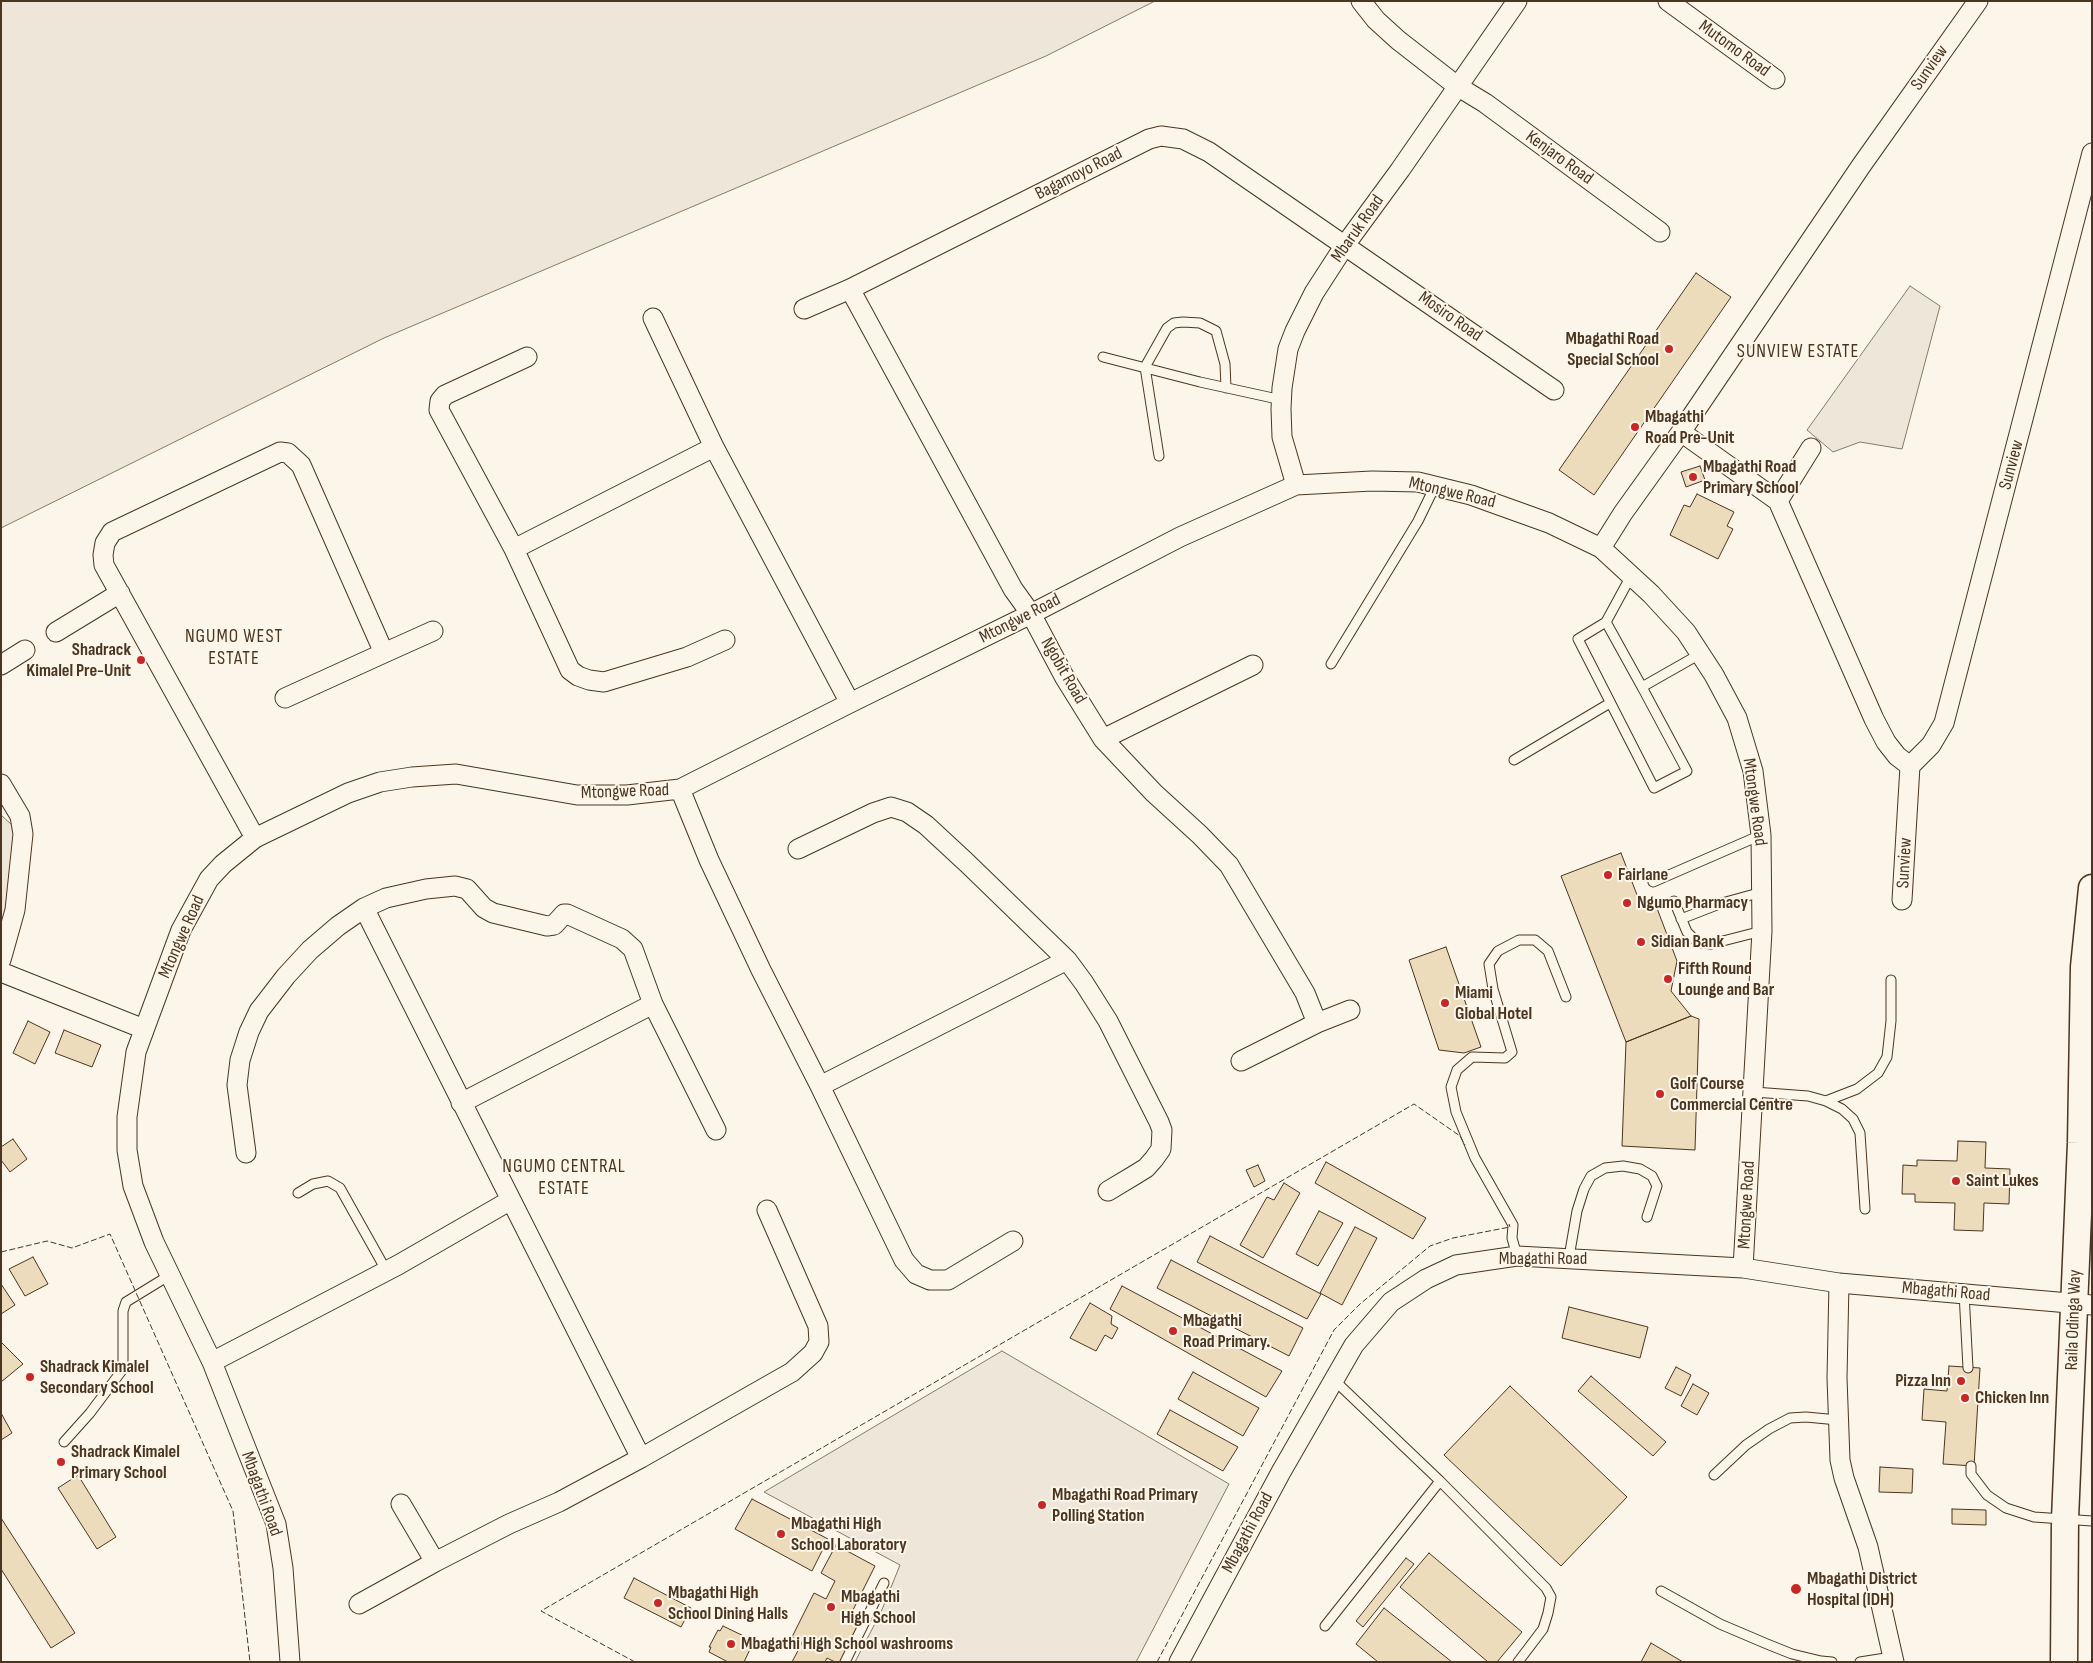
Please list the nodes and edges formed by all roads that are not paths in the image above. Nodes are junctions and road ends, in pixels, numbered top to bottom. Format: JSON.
{"nodes":[{"id":1,"x":1361,"y":1,"type":"edge"},
{"id":2,"x":1517,"y":1,"type":"edge"},
{"id":3,"x":1668,"y":1,"type":"edge"},
{"id":4,"x":1978,"y":1,"type":"edge"},
{"id":5,"x":1776,"y":78,"type":"dead end"},
{"id":6,"x":1458,"y":86,"type":"junction"},
{"id":7,"x":2092,"y":153,"type":"edge"},
{"id":8,"x":1660,"y":232,"type":"dead end"},
{"id":9,"x":1345,"y":245,"type":"junction"},
{"id":10,"x":850,"y":289,"type":"junction"},
{"id":11,"x":804,"y":309,"type":"dead end"},
{"id":12,"x":654,"y":318,"type":"dead end"},
{"id":13,"x":527,"y":357,"type":"dead end"},
{"id":14,"x":1103,"y":357,"type":"dead end"},
{"id":15,"x":1145,"y":367,"type":"junction"},
{"id":16,"x":1226,"y":388,"type":"junction"},
{"id":17,"x":1554,"y":390,"type":"dead end"},
{"id":18,"x":1282,"y":400,"type":"junction"},
{"id":19,"x":1682,"y":432,"type":"junction"},
{"id":20,"x":714,"y":447,"type":"junction"},
{"id":21,"x":1811,"y":448,"type":"dead end"},
{"id":22,"x":1159,"y":456,"type":"dead end"},
{"id":23,"x":1296,"y":485,"type":"junction"},
{"id":24,"x":1435,"y":486,"type":"junction"},
{"id":25,"x":1778,"y":501,"type":"junction"},
{"id":26,"x":1601,"y":548,"type":"junction"},
{"id":27,"x":514,"y":549,"type":"junction"},
{"id":28,"x":1632,"y":576,"type":"junction"},
{"id":29,"x":120,"y":593,"type":"junction"},
{"id":30,"x":1031,"y":614,"type":"junction"},
{"id":31,"x":1606,"y":622,"type":"junction"},
{"id":32,"x":433,"y":631,"type":"dead end"},
{"id":33,"x":56,"y":632,"type":"dead end"},
{"id":34,"x":725,"y":640,"type":"dead end"},
{"id":35,"x":25,"y":650,"type":"dead end"},
{"id":36,"x":384,"y":653,"type":"junction"},
{"id":37,"x":1700,"y":654,"type":"junction"},
{"id":38,"x":1331,"y":664,"type":"dead end"},
{"id":39,"x":1,"y":665,"type":"edge"},
{"id":40,"x":1254,"y":665,"type":"dead end"},
{"id":41,"x":1642,"y":687,"type":"junction"},
{"id":42,"x":286,"y":698,"type":"dead end"},
{"id":43,"x":850,"y":703,"type":"junction"},
{"id":44,"x":1610,"y":703,"type":"junction"},
{"id":45,"x":1103,"y":739,"type":"junction"},
{"id":46,"x":1514,"y":760,"type":"dead end"},
{"id":47,"x":1910,"y":766,"type":"junction"},
{"id":48,"x":1,"y":784,"type":"edge"},
{"id":49,"x":680,"y":789,"type":"junction"},
{"id":50,"x":1761,"y":835,"type":"junction"},
{"id":51,"x":254,"y":838,"type":"junction"},
{"id":52,"x":798,"y":849,"type":"dead end"},
{"id":53,"x":1653,"y":882,"type":"dead end"},
{"id":54,"x":2092,"y":888,"type":"edge"},
{"id":55,"x":1762,"y":892,"type":"junction"},
{"id":56,"x":1902,"y":900,"type":"dead end"},
{"id":57,"x":1674,"y":901,"type":"dead end"},
{"id":58,"x":364,"y":908,"type":"junction"},
{"id":59,"x":1681,"y":919,"type":"junction"},
{"id":60,"x":1762,"y":931,"type":"junction"},
{"id":61,"x":1,"y":960,"type":"edge"},
{"id":62,"x":1067,"y":960,"type":"junction"},
{"id":63,"x":1,"y":972,"type":"edge"},
{"id":64,"x":1890,"y":980,"type":"dead end"},
{"id":65,"x":1566,"y":997,"type":"dead end"},
{"id":66,"x":653,"y":1004,"type":"junction"},
{"id":67,"x":1350,"y":1010,"type":"dead end"},
{"id":68,"x":1317,"y":1023,"type":"junction"},
{"id":69,"x":144,"y":1029,"type":"junction"},
{"id":70,"x":1241,"y":1061,"type":"dead end"},
{"id":71,"x":820,"y":1086,"type":"junction"},
{"id":72,"x":1754,"y":1092,"type":"junction"},
{"id":73,"x":1826,"y":1101,"type":"junction"},
{"id":74,"x":461,"y":1103,"type":"junction"},
{"id":75,"x":716,"y":1130,"type":"dead end"},
{"id":76,"x":246,"y":1153,"type":"dead end"},
{"id":77,"x":1108,"y":1191,"type":"dead end"},
{"id":78,"x":298,"y":1193,"type":"dead end"},
{"id":79,"x":511,"y":1200,"type":"junction"},
{"id":80,"x":1866,"y":1209,"type":"dead end"},
{"id":81,"x":767,"y":1210,"type":"dead end"},
{"id":82,"x":1647,"y":1217,"type":"dead end"},
{"id":83,"x":1013,"y":1241,"type":"dead end"},
{"id":84,"x":1517,"y":1256,"type":"junction"},
{"id":85,"x":1569,"y":1257,"type":"junction"},
{"id":86,"x":1743,"y":1268,"type":"junction"},
{"id":87,"x":386,"y":1270,"type":"junction"},
{"id":88,"x":170,"y":1275,"type":"junction"},
{"id":89,"x":1839,"y":1282,"type":"junction"},
{"id":90,"x":1964,"y":1294,"type":"junction"},
{"id":91,"x":2083,"y":1304,"type":"edge"},
{"id":92,"x":212,"y":1362,"type":"junction"},
{"id":93,"x":1968,"y":1368,"type":"dead end"},
{"id":94,"x":1333,"y":1378,"type":"junction"},
{"id":95,"x":1838,"y":1420,"type":"junction"},
{"id":96,"x":64,"y":1442,"type":"dead end"},
{"id":97,"x":641,"y":1458,"type":"junction"},
{"id":98,"x":1971,"y":1466,"type":"dead end"},
{"id":99,"x":1714,"y":1476,"type":"dead end"},
{"id":100,"x":1440,"y":1481,"type":"junction"},
{"id":101,"x":400,"y":1504,"type":"dead end"},
{"id":102,"x":2065,"y":1519,"type":"junction"},
{"id":103,"x":2092,"y":1521,"type":"edge"},
{"id":104,"x":434,"y":1562,"type":"junction"},
{"id":105,"x":884,"y":1583,"type":"dead end"},
{"id":106,"x":1661,"y":1592,"type":"dead end"},
{"id":107,"x":359,"y":1604,"type":"dead end"},
{"id":108,"x":1324,"y":1626,"type":"dead end"},
{"id":109,"x":1893,"y":1660,"type":"edge"},
{"id":110,"x":290,"y":1662,"type":"edge"},
{"id":111,"x":845,"y":1662,"type":"edge"},
{"id":112,"x":1179,"y":1662,"type":"edge"},
{"id":113,"x":1518,"y":1662,"type":"edge"},
{"id":114,"x":1832,"y":1662,"type":"edge"},
{"id":115,"x":1860,"y":1662,"type":"edge"},
{"id":116,"x":2064,"y":1662,"type":"edge"}],
"edges":[{"from":1,"to":6,"type":"street","name":"Kenjaro Road"},
{"from":2,"to":6,"type":"street","name":"Mbaruk Road"},
{"from":3,"to":5,"type":"street","name":"Mutomo Road"},
{"from":4,"to":19,"type":"street","name":"Sunview"},
{"from":6,"to":8,"type":"street","name":"Kenjaro Road"},
{"from":6,"to":9,"type":"street","name":"Mbaruk Road"},
{"from":7,"to":47,"type":"street","name":"Sunview"},
{"from":9,"to":10,"type":"street","name":"Bagamoyo Road"},
{"from":9,"to":17,"type":"street","name":"Mosiro Road"},
{"from":9,"to":18,"type":"street","name":"Mbaruk Road"},
{"from":10,"to":11,"type":"street","name":"Bagamoyo Road"},
{"from":10,"to":30,"type":"street","name":"Ngobit Road"},
{"from":12,"to":20,"type":"street"},
{"from":13,"to":27,"type":"street"},
{"from":14,"to":15,"type":"lane"},
{"from":15,"to":16,"type":"lane"},
{"from":15,"to":16,"type":"lane"},
{"from":15,"to":22,"type":"lane"},
{"from":16,"to":18,"type":"lane"},
{"from":18,"to":23,"type":"street","name":"Mbaruk Road"},
{"from":19,"to":25,"type":"street"},
{"from":19,"to":26,"type":"street","name":"Sunview"},
{"from":20,"to":27,"type":"street"},
{"from":20,"to":43,"type":"street"},
{"from":21,"to":25,"type":"street"},
{"from":23,"to":24,"type":"street","name":"Mtongwe Road"},
{"from":23,"to":30,"type":"street","name":"Mtongwe Road"},
{"from":24,"to":26,"type":"street","name":"Mtongwe Road"},
{"from":24,"to":38,"type":"lane"},
{"from":25,"to":47,"type":"street"},
{"from":26,"to":28,"type":"street","name":"Mtongwe Road"},
{"from":27,"to":34,"type":"street"},
{"from":28,"to":31,"type":"lane"},
{"from":28,"to":37,"type":"street","name":"Mtongwe Road"},
{"from":29,"to":33,"type":"street"},
{"from":29,"to":36,"type":"street"},
{"from":29,"to":51,"type":"street"},
{"from":30,"to":43,"type":"street","name":"Mtongwe Road"},
{"from":30,"to":45,"type":"street","name":"Ngobit Road"},
{"from":31,"to":41,"type":"lane"},
{"from":31,"to":44,"type":"lane"},
{"from":32,"to":36,"type":"street"},
{"from":35,"to":39,"type":"street"},
{"from":36,"to":42,"type":"street"},
{"from":37,"to":41,"type":"lane"},
{"from":37,"to":50,"type":"street","name":"Mtongwe Road"},
{"from":40,"to":45,"type":"street"},
{"from":41,"to":44,"type":"lane"},
{"from":43,"to":49,"type":"street","name":"Mtongwe Road"},
{"from":44,"to":46,"type":"lane"},
{"from":45,"to":68,"type":"street","name":"Ngobit Road"},
{"from":47,"to":56,"type":"street","name":"Sunview"},
{"from":48,"to":61,"type":"street"},
{"from":49,"to":51,"type":"street","name":"Mtongwe Road"},
{"from":49,"to":71,"type":"street"},
{"from":50,"to":53,"type":"lane"},
{"from":50,"to":55,"type":"street","name":"Mtongwe Road"},
{"from":51,"to":69,"type":"street","name":"Mtongwe Road"},
{"from":52,"to":62,"type":"street"},
{"from":54,"to":91,"type":"main road","name":"Raila Odinga Way"},
{"from":55,"to":59,"type":"lane"},
{"from":55,"to":60,"type":"street","name":"Mtongwe Road"},
{"from":57,"to":59,"type":"lane"},
{"from":58,"to":66,"type":"street"},
{"from":58,"to":74,"type":"street"},
{"from":58,"to":76,"type":"street"},
{"from":59,"to":60,"type":"lane"},
{"from":60,"to":72,"type":"street","name":"Mtongwe Road"},
{"from":62,"to":71,"type":"street"},
{"from":62,"to":77,"type":"street"},
{"from":63,"to":69,"type":"street"},
{"from":64,"to":73,"type":"lane"},
{"from":65,"to":84,"type":"lane"},
{"from":66,"to":74,"type":"street"},
{"from":66,"to":75,"type":"street"},
{"from":67,"to":68,"type":"street"},
{"from":68,"to":70,"type":"street"},
{"from":69,"to":88,"type":"street","name":"Mtongwe Road"},
{"from":71,"to":83,"type":"street"},
{"from":72,"to":73,"type":"lane"},
{"from":72,"to":86,"type":"street","name":"Mtongwe Road"},
{"from":73,"to":80,"type":"lane"},
{"from":74,"to":79,"type":"street"},
{"from":78,"to":87,"type":"lane"},
{"from":79,"to":87,"type":"street"},
{"from":79,"to":97,"type":"street"},
{"from":81,"to":97,"type":"street"},
{"from":82,"to":85,"type":"lane"},
{"from":84,"to":85,"type":"street","name":"Mbagathi Road"},
{"from":84,"to":94,"type":"street","name":"Mbagathi Road"},
{"from":85,"to":86,"type":"street","name":"Mbagathi Road"},
{"from":86,"to":89,"type":"street","name":"Mbagathi Road"},
{"from":87,"to":92,"type":"street"},
{"from":88,"to":92,"type":"street","name":"Mtongwe Road"},
{"from":88,"to":96,"type":"lane"},
{"from":89,"to":90,"type":"street","name":"Mbagathi Road"},
{"from":89,"to":95,"type":"street"},
{"from":90,"to":91,"type":"street","name":"Mbagathi Road"},
{"from":90,"to":93,"type":"lane"},
{"from":91,"to":102,"type":"main road","name":"Raila Odinga Way"},
{"from":92,"to":110,"type":"street","name":"Mbagathi Road"},
{"from":94,"to":100,"type":"lane"},
{"from":94,"to":112,"type":"street","name":"Mbagathi Road"},
{"from":95,"to":99,"type":"lane"},
{"from":95,"to":109,"type":"street"},
{"from":97,"to":104,"type":"street"},
{"from":98,"to":102,"type":"lane"},
{"from":100,"to":108,"type":"lane"},
{"from":100,"to":113,"type":"lane"},
{"from":101,"to":104,"type":"street"},
{"from":102,"to":103,"type":"lane"},
{"from":102,"to":116,"type":"main road","name":"Raila Odinga Way"},
{"from":104,"to":107,"type":"street"},
{"from":105,"to":111,"type":"lane"},
{"from":106,"to":114,"type":"lane"},
{"from":109,"to":115,"type":"lane"}]}
